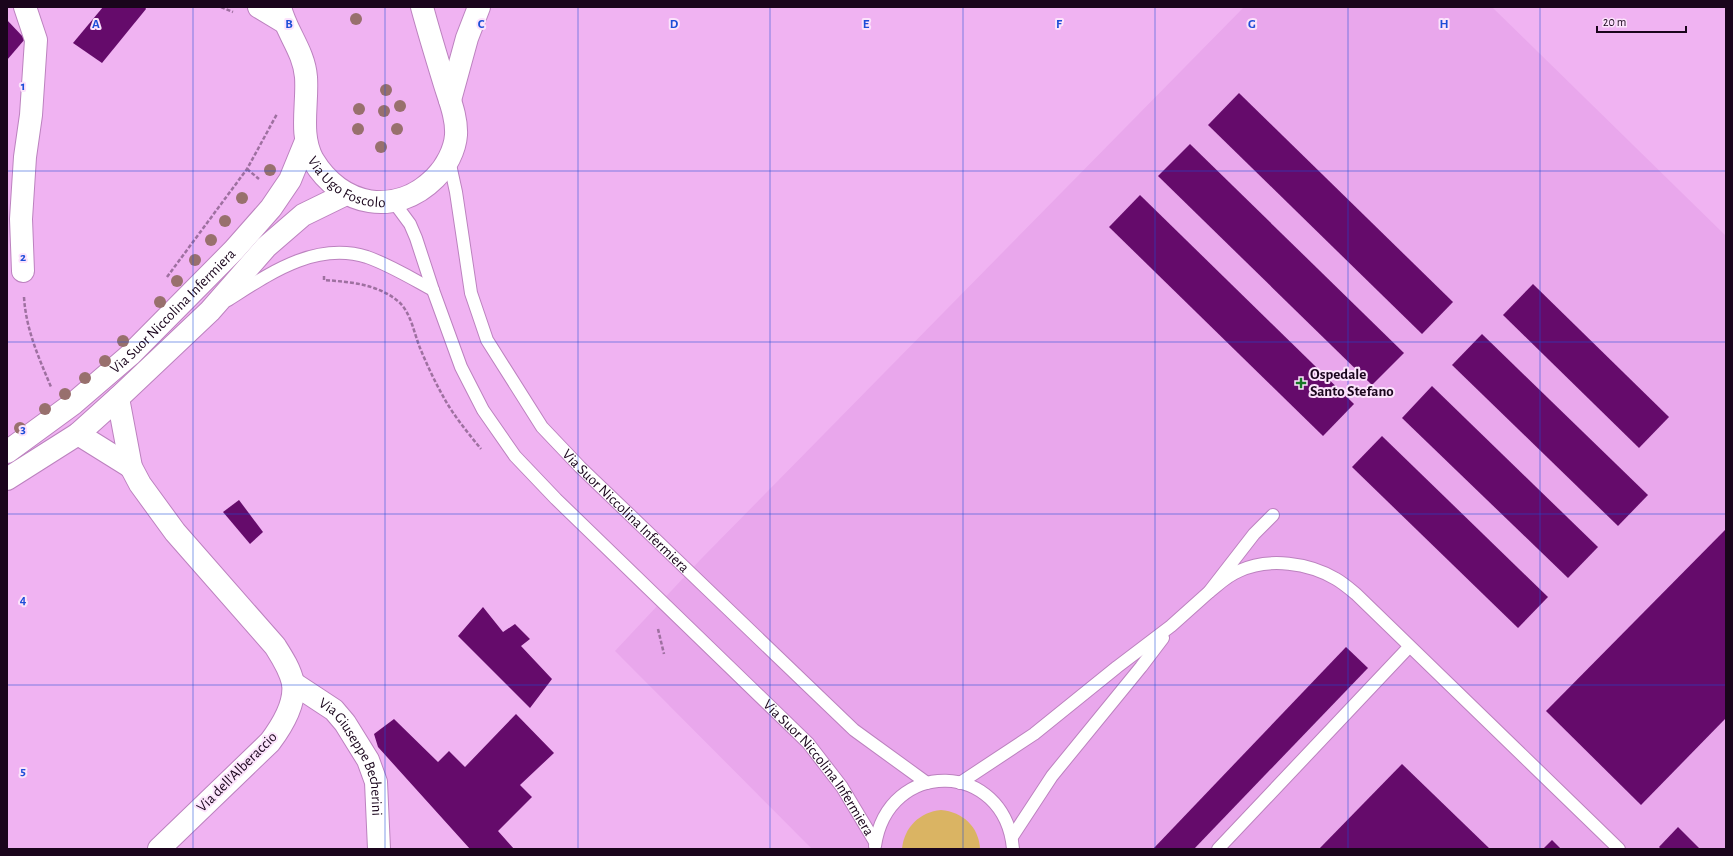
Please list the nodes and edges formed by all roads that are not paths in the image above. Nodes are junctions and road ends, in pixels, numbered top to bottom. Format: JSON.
{"nodes":[{"id":1,"x":25,"y":7,"type":"edge"},
{"id":2,"x":259,"y":7,"type":"edge"},
{"id":3,"x":422,"y":7,"type":"edge"},
{"id":4,"x":479,"y":7,"type":"edge"},
{"id":5,"x":282,"y":15,"type":"edge"},
{"id":6,"x":450,"y":100,"type":"junction"},
{"id":7,"x":306,"y":141,"type":"junction"},
{"id":8,"x":448,"y":159,"type":"junction"},
{"id":9,"x":346,"y":194,"type":"junction"},
{"id":10,"x":393,"y":201,"type":"junction"},
{"id":11,"x":23,"y":271,"type":"road end"},
{"id":12,"x":433,"y":290,"type":"junction"},
{"id":13,"x":210,"y":311,"type":"junction"},
{"id":14,"x":118,"y":398,"type":"junction"},
{"id":15,"x":78,"y":434,"type":"junction"},
{"id":16,"x":7,"y":452,"type":"edge"},
{"id":17,"x":131,"y":467,"type":"junction"},
{"id":18,"x":7,"y":479,"type":"edge"},
{"id":19,"x":1273,"y":515,"type":"dead end"},
{"id":20,"x":1209,"y":592,"type":"junction"},
{"id":21,"x":1171,"y":626,"type":"junction"},
{"id":22,"x":1409,"y":647,"type":"junction"},
{"id":23,"x":293,"y":683,"type":"junction"},
{"id":24,"x":927,"y":783,"type":"junction"},
{"id":25,"x":960,"y":783,"type":"junction"},
{"id":26,"x":1012,"y":843,"type":"edge"},
{"id":27,"x":875,"y":846,"type":"edge"},
{"id":28,"x":159,"y":849,"type":"edge"},
{"id":29,"x":379,"y":849,"type":"edge"},
{"id":30,"x":1218,"y":849,"type":"edge"},
{"id":31,"x":1619,"y":849,"type":"edge"}],
"edges":[{"from":1,"to":11,"type":"street"},
{"from":2,"to":5,"type":"street","name":"Via Ugo Foscolo"},
{"from":3,"to":6,"type":"street","name":"Via Ugo Foscolo"},
{"from":4,"to":6,"type":"street","name":"Via Ugo Foscolo"},
{"from":5,"to":7,"type":"street","name":"Via Ugo Foscolo"},
{"from":6,"to":8,"type":"street","name":"Via Ugo Foscolo"},
{"from":7,"to":9,"type":"street","name":"Via Ugo Foscolo"},
{"from":7,"to":16,"type":"street","name":"Via Suor Niccolina Infermiera"},
{"from":8,"to":10,"type":"street","name":"Via Ugo Foscolo"},
{"from":8,"to":24,"type":"lane","name":"Via Suor Niccolina Infermiera"},
{"from":9,"to":10,"type":"street","name":"Via Ugo Foscolo"},
{"from":9,"to":13,"type":"street","name":"Via Suor Niccolina Infermiera"},
{"from":10,"to":12,"type":"lane","name":"Via Suor Niccolina Infermiera"},
{"from":12,"to":13,"type":"lane","name":"Via Suor Niccolina Infermiera"},
{"from":12,"to":27,"type":"lane","name":"Via Suor Niccolina Infermiera"},
{"from":13,"to":14,"type":"street","name":"Via Suor Niccolina Infermiera"},
{"from":14,"to":15,"type":"street","name":"Via Suor Niccolina Infermiera"},
{"from":14,"to":17,"type":"street"},
{"from":15,"to":17,"type":"street"},
{"from":15,"to":18,"type":"street","name":"Via Suor Niccolina Infermiera"},
{"from":17,"to":23,"type":"street"},
{"from":19,"to":20,"type":"lane"},
{"from":20,"to":21,"type":"lane"},
{"from":20,"to":22,"type":"lane"},
{"from":21,"to":25,"type":"lane"},
{"from":21,"to":26,"type":"lane"},
{"from":22,"to":30,"type":"lane"},
{"from":22,"to":31,"type":"lane"},
{"from":23,"to":28,"type":"street","name":"Via dell'Alberaccio"},
{"from":23,"to":29,"type":"street","name":"Via Giuseppe Becherini"},
{"from":24,"to":25,"type":"lane","name":"Via Suor Niccolina Infermiera"},
{"from":24,"to":27,"type":"lane","name":"Via Suor Niccolina Infermiera"},
{"from":25,"to":26,"type":"lane","name":"Via Suor Niccolina Infermiera"}]}
